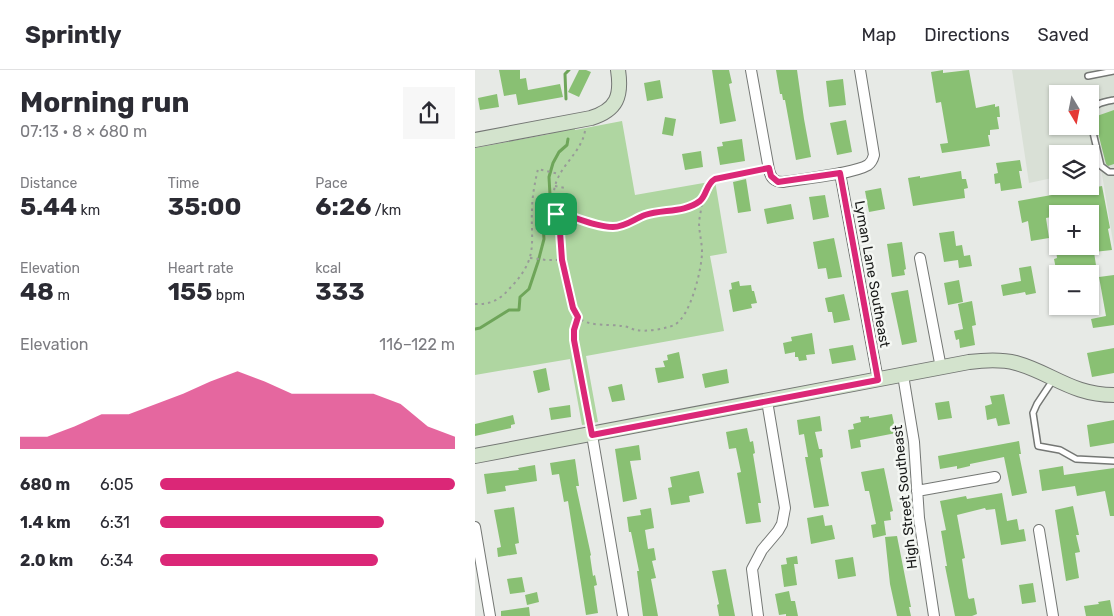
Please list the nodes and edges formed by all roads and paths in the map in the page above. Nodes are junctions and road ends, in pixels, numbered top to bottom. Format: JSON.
{"nodes":[{"id":1,"x":618,"y":70,"type":"edge"},
{"id":2,"x":751,"y":70,"type":"edge"},
{"id":3,"x":860,"y":70,"type":"edge"},
{"id":4,"x":1114,"y":71,"type":"edge"},
{"id":5,"x":1087,"y":76,"type":"dead end"},
{"id":6,"x":1114,"y":100,"type":"edge"},
{"id":7,"x":1099,"y":103,"type":"edge"},
{"id":8,"x":585,"y":128,"type":"dead end"},
{"id":9,"x":1094,"y":135,"type":"edge"},
{"id":10,"x":475,"y":140,"type":"edge"},
{"id":11,"x":769,"y":168,"type":"junction"},
{"id":12,"x":1114,"y":172,"type":"edge"},
{"id":13,"x":840,"y":173,"type":"junction"},
{"id":14,"x":559,"y":174,"type":"junction"},
{"id":15,"x":555,"y":186,"type":"junction"},
{"id":16,"x":565,"y":188,"type":"dead end"},
{"id":17,"x":701,"y":200,"type":"junction"},
{"id":18,"x":563,"y":205,"type":"dead end"},
{"id":19,"x":561,"y":213,"type":"junction"},
{"id":20,"x":556,"y":214,"type":"junction"},
{"id":21,"x":530,"y":258,"type":"junction"},
{"id":22,"x":920,"y":258,"type":"dead end"},
{"id":23,"x":562,"y":260,"type":"junction"},
{"id":24,"x":475,"y":304,"type":"edge"},
{"id":25,"x":578,"y":317,"type":"junction"},
{"id":26,"x":941,"y":368,"type":"junction"},
{"id":27,"x":903,"y":375,"type":"junction"},
{"id":28,"x":1053,"y":379,"type":"junction"},
{"id":29,"x":878,"y":380,"type":"junction"},
{"id":30,"x":1114,"y":396,"type":"edge"},
{"id":31,"x":767,"y":400,"type":"junction"},
{"id":32,"x":592,"y":435,"type":"junction"},
{"id":33,"x":475,"y":456,"type":"edge"},
{"id":34,"x":1114,"y":461,"type":"edge"},
{"id":35,"x":995,"y":477,"type":"dead end"},
{"id":36,"x":917,"y":491,"type":"junction"},
{"id":37,"x":475,"y":527,"type":"edge"},
{"id":38,"x":1039,"y":530,"type":"dead end"},
{"id":39,"x":490,"y":616,"type":"edge"},
{"id":40,"x":623,"y":616,"type":"edge"},
{"id":41,"x":758,"y":616,"type":"edge"},
{"id":42,"x":934,"y":616,"type":"edge"},
{"id":43,"x":1053,"y":616,"type":"edge"}],
"edges":[{"from":1,"to":10,"type":"main road"},
{"from":2,"to":11,"type":"street"},
{"from":3,"to":13,"type":"street"},
{"from":4,"to":5,"type":"lane"},
{"from":6,"to":7,"type":"lane"},
{"from":8,"to":14,"type":"path"},
{"from":9,"to":12,"type":"lane"},
{"from":11,"to":13,"type":"street"},
{"from":11,"to":17,"type":"path"},
{"from":13,"to":29,"type":"street","name":"Lyman Lane Southeast"},
{"from":14,"to":15,"type":"path"},
{"from":14,"to":21,"type":"path"},
{"from":15,"to":16,"type":"path"},
{"from":15,"to":20,"type":"path"},
{"from":17,"to":19,"type":"path"},
{"from":17,"to":25,"type":"path"},
{"from":18,"to":19,"type":"path"},
{"from":19,"to":20,"type":"path"},
{"from":20,"to":23,"type":"path"},
{"from":21,"to":23,"type":"path"},
{"from":21,"to":24,"type":"path"},
{"from":22,"to":26,"type":"street"},
{"from":23,"to":25,"type":"path"},
{"from":25,"to":32,"type":"path"},
{"from":26,"to":27,"type":"main road"},
{"from":26,"to":28,"type":"main road"},
{"from":27,"to":29,"type":"main road"},
{"from":27,"to":36,"type":"street","name":"High Street Southeast"},
{"from":28,"to":30,"type":"main road"},
{"from":28,"to":34,"type":"lane"},
{"from":29,"to":31,"type":"main road"},
{"from":31,"to":32,"type":"main road"},
{"from":31,"to":41,"type":"street"},
{"from":32,"to":33,"type":"main road"},
{"from":32,"to":40,"type":"street"},
{"from":35,"to":36,"type":"street"},
{"from":36,"to":42,"type":"street","name":"High Street Southeast"},
{"from":37,"to":39,"type":"street"},
{"from":38,"to":43,"type":"street"}]}
